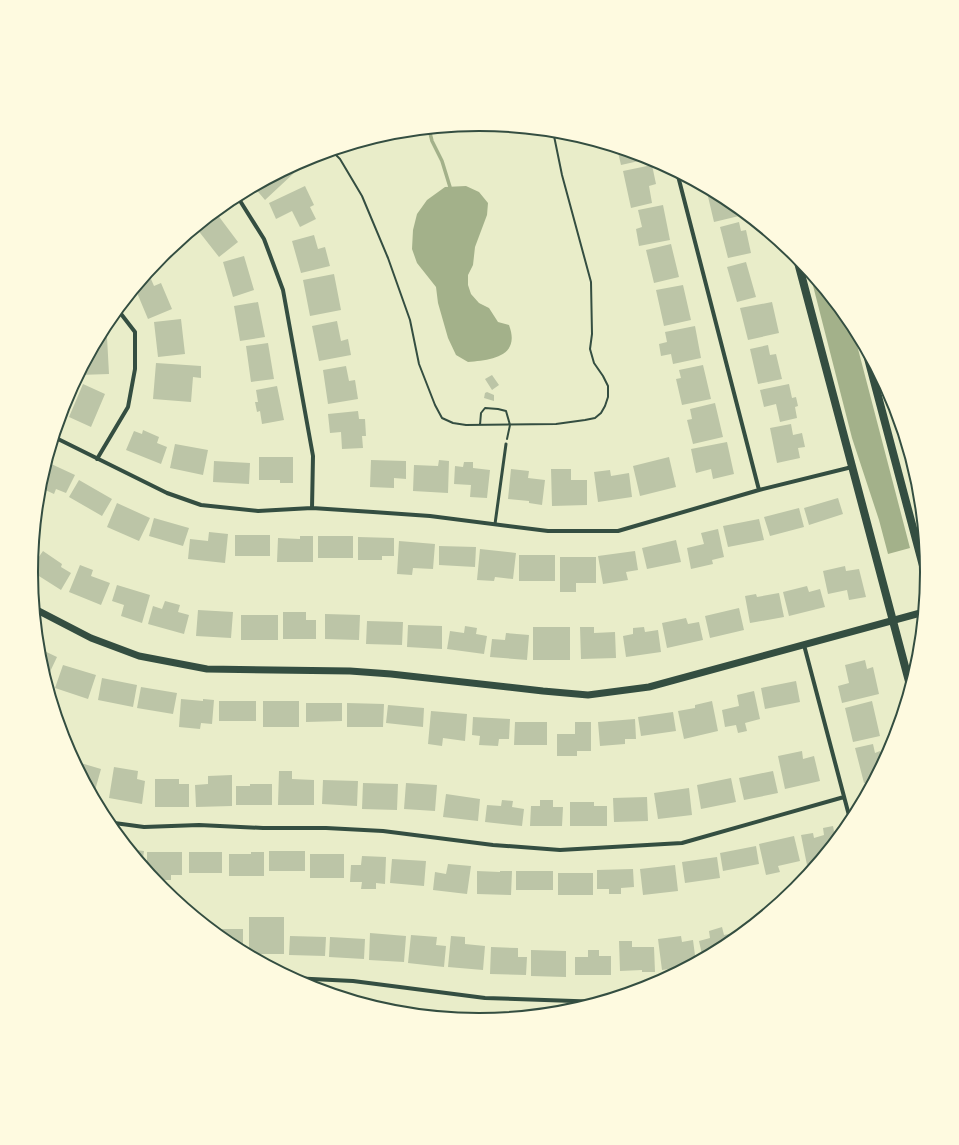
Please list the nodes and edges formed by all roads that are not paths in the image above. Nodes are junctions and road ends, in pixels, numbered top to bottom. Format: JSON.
{"nodes":[{"id":1,"x":679,"y":179,"type":"edge"},
{"id":2,"x":240,"y":201,"type":"edge"},
{"id":3,"x":800,"y":268,"type":"edge"},
{"id":4,"x":121,"y":314,"type":"edge"},
{"id":5,"x":871,"y":369,"type":"edge"},
{"id":6,"x":59,"y":439,"type":"edge"},
{"id":7,"x":506,"y":444,"type":"road end"},
{"id":8,"x":97,"y":459,"type":"junction"},
{"id":9,"x":852,"y":467,"type":"junction"},
{"id":10,"x":759,"y":490,"type":"junction"},
{"id":11,"x":312,"y":508,"type":"junction"},
{"id":12,"x":495,"y":524,"type":"junction"},
{"id":13,"x":920,"y":556,"type":"edge"},
{"id":14,"x":40,"y":612,"type":"edge"},
{"id":15,"x":919,"y":614,"type":"edge"},
{"id":16,"x":893,"y":621,"type":"junction"},
{"id":17,"x":804,"y":645,"type":"junction"},
{"id":18,"x":908,"y":678,"type":"edge"},
{"id":19,"x":844,"y":797,"type":"junction"},
{"id":20,"x":849,"y":815,"type":"edge"},
{"id":21,"x":116,"y":823,"type":"edge"},
{"id":22,"x":308,"y":979,"type":"edge"},
{"id":23,"x":585,"y":1001,"type":"edge"}],
"edges":[{"from":1,"to":10,"type":"street"},
{"from":2,"to":11,"type":"street"},
{"from":3,"to":9,"type":"main road"},
{"from":4,"to":8,"type":"street"},
{"from":5,"to":13,"type":"main road"},
{"from":6,"to":8,"type":"street"},
{"from":7,"to":12,"type":"lane"},
{"from":8,"to":11,"type":"street"},
{"from":9,"to":10,"type":"street"},
{"from":9,"to":16,"type":"main road"},
{"from":10,"to":12,"type":"street"},
{"from":11,"to":12,"type":"street"},
{"from":14,"to":17,"type":"street"},
{"from":15,"to":16,"type":"street"},
{"from":16,"to":17,"type":"street"},
{"from":16,"to":18,"type":"main road"},
{"from":17,"to":19,"type":"street"},
{"from":19,"to":20,"type":"street"},
{"from":19,"to":21,"type":"street"},
{"from":22,"to":23,"type":"street"}]}
